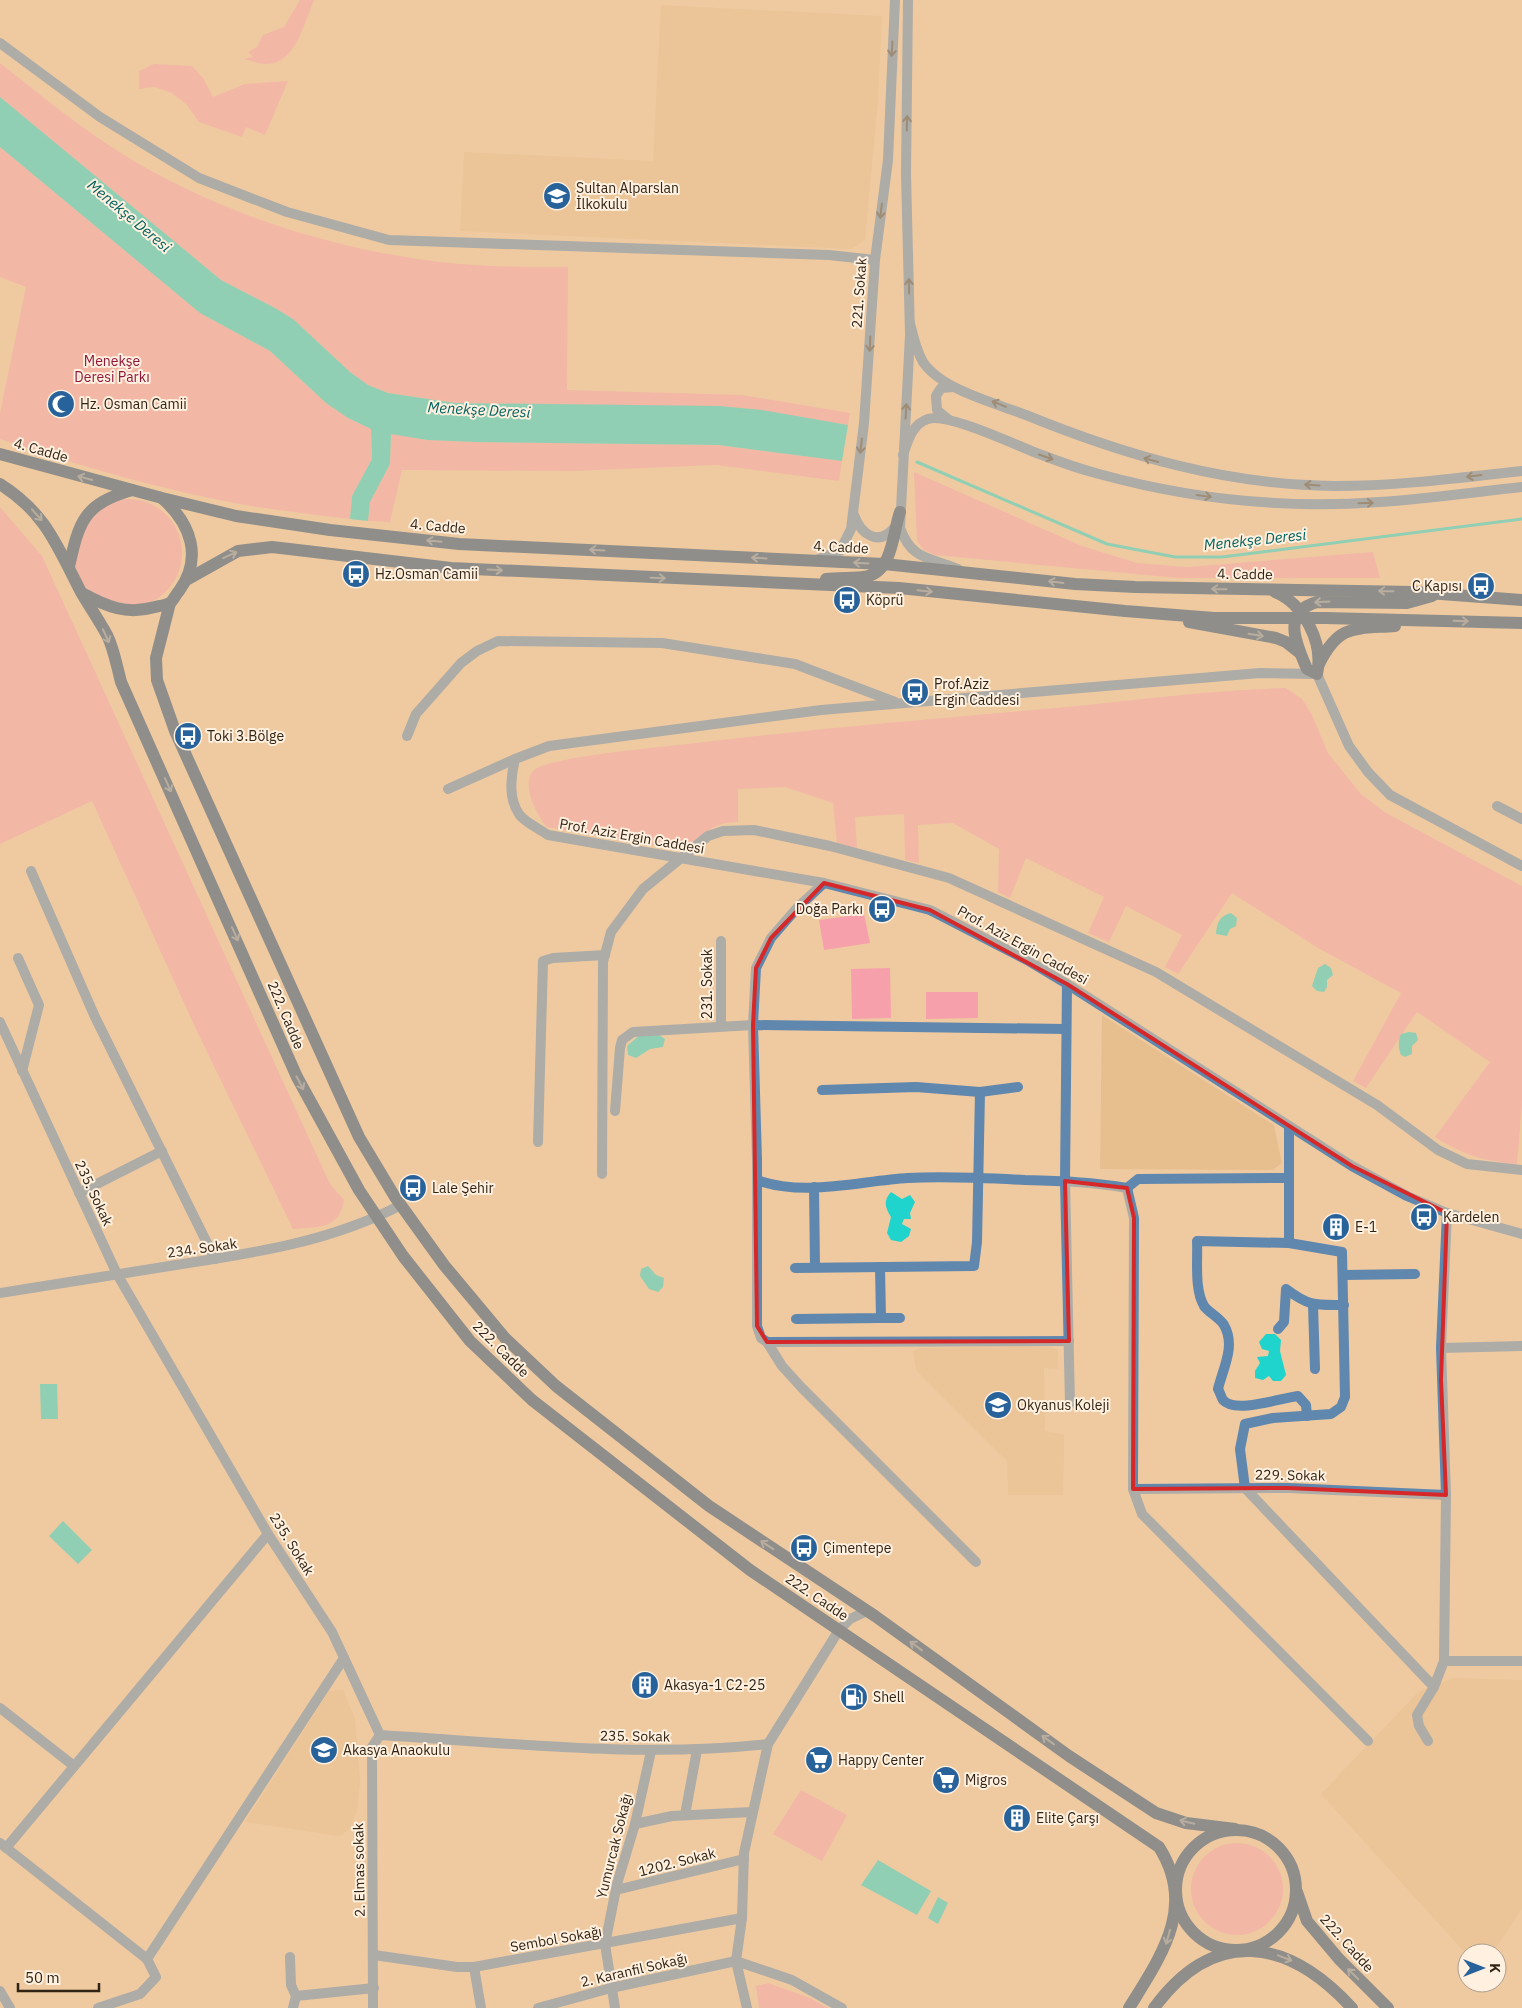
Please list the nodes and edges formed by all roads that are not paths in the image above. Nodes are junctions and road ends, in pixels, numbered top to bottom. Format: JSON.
{"nodes":[{"id":1,"x":895,"y":0,"type":"edge"},
{"id":2,"x":908,"y":0,"type":"edge"},
{"id":3,"x":0,"y":43,"type":"edge"},
{"id":4,"x":874,"y":260,"type":"junction"},
{"id":5,"x":910,"y":322,"type":"junction"},
{"id":6,"x":957,"y":388,"type":"junction"},
{"id":7,"x":949,"y":420,"type":"junction"},
{"id":8,"x":0,"y":454,"type":"edge"},
{"id":9,"x":903,"y":455,"type":"junction"},
{"id":10,"x":1522,"y":471,"type":"edge"},
{"id":11,"x":0,"y":484,"type":"edge"},
{"id":12,"x":1522,"y":487,"type":"edge"},
{"id":13,"x":132,"y":490,"type":"junction"},
{"id":14,"x":162,"y":498,"type":"junction"},
{"id":15,"x":853,"y":512,"type":"junction"},
{"id":16,"x":900,"y":512,"type":"junction"},
{"id":17,"x":894,"y":528,"type":"junction"},
{"id":18,"x":808,"y":560,"type":"junction"},
{"id":19,"x":884,"y":564,"type":"junction"},
{"id":20,"x":69,"y":568,"type":"junction"},
{"id":21,"x":962,"y":571,"type":"junction"},
{"id":22,"x":188,"y":579,"type":"junction"},
{"id":23,"x":793,"y":583,"type":"junction"},
{"id":24,"x":1268,"y":590,"type":"junction"},
{"id":25,"x":82,"y":593,"type":"junction"},
{"id":26,"x":1440,"y":593,"type":"junction"},
{"id":27,"x":1522,"y":600,"type":"edge"},
{"id":28,"x":170,"y":603,"type":"junction"},
{"id":29,"x":1140,"y":612,"type":"junction"},
{"id":30,"x":1300,"y":615,"type":"junction"},
{"id":31,"x":1430,"y":620,"type":"junction"},
{"id":32,"x":1522,"y":623,"type":"edge"},
{"id":33,"x":1301,"y":654,"type":"junction"},
{"id":34,"x":1318,"y":669,"type":"junction"},
{"id":35,"x":894,"y":702,"type":"junction"},
{"id":36,"x":407,"y":736,"type":"dead end"},
{"id":37,"x":514,"y":759,"type":"junction"},
{"id":38,"x":448,"y":789,"type":"dead end"},
{"id":39,"x":1497,"y":806,"type":"dead end"},
{"id":40,"x":1522,"y":819,"type":"edge"},
{"id":41,"x":681,"y":859,"type":"junction"},
{"id":42,"x":1522,"y":866,"type":"edge"},
{"id":43,"x":31,"y":871,"type":"dead end"},
{"id":44,"x":824,"y":883,"type":"junction"},
{"id":45,"x":721,"y":941,"type":"dead end"},
{"id":46,"x":605,"y":955,"type":"junction"},
{"id":47,"x":18,"y":958,"type":"dead end"},
{"id":48,"x":1067,"y":984,"type":"junction"},
{"id":49,"x":0,"y":1022,"type":"edge"},
{"id":50,"x":753,"y":1025,"type":"junction"},
{"id":51,"x":721,"y":1026,"type":"junction"},
{"id":52,"x":1065,"y":1029,"type":"junction"},
{"id":53,"x":22,"y":1070,"type":"junction"},
{"id":54,"x":1018,"y":1087,"type":"dead end"},
{"id":55,"x":822,"y":1090,"type":"dead end"},
{"id":56,"x":980,"y":1092,"type":"junction"},
{"id":57,"x":615,"y":1111,"type":"dead end"},
{"id":58,"x":1289,"y":1126,"type":"junction"},
{"id":59,"x":538,"y":1142,"type":"dead end"},
{"id":60,"x":162,"y":1151,"type":"junction"},
{"id":61,"x":1522,"y":1170,"type":"edge"},
{"id":62,"x":602,"y":1174,"type":"dead end"},
{"id":63,"x":978,"y":1178,"type":"junction"},
{"id":64,"x":1288,"y":1178,"type":"junction"},
{"id":65,"x":757,"y":1180,"type":"junction"},
{"id":66,"x":1065,"y":1181,"type":"junction"},
{"id":67,"x":814,"y":1187,"type":"junction"},
{"id":68,"x":1127,"y":1188,"type":"junction"},
{"id":69,"x":78,"y":1193,"type":"junction"},
{"id":70,"x":401,"y":1205,"type":"junction"},
{"id":71,"x":1447,"y":1213,"type":"junction"},
{"id":72,"x":377,"y":1218,"type":"junction"},
{"id":73,"x":1522,"y":1234,"type":"edge"},
{"id":74,"x":1289,"y":1243,"type":"junction"},
{"id":75,"x":215,"y":1259,"type":"junction"},
{"id":76,"x":815,"y":1267,"type":"junction"},
{"id":77,"x":880,"y":1267,"type":"junction"},
{"id":78,"x":795,"y":1268,"type":"dead end"},
{"id":79,"x":116,"y":1274,"type":"junction"},
{"id":80,"x":1415,"y":1274,"type":"dead end"},
{"id":81,"x":1344,"y":1275,"type":"junction"},
{"id":82,"x":0,"y":1293,"type":"edge"},
{"id":83,"x":1312,"y":1305,"type":"junction"},
{"id":84,"x":1344,"y":1305,"type":"junction"},
{"id":85,"x":881,"y":1318,"type":"junction"},
{"id":86,"x":900,"y":1318,"type":"dead end"},
{"id":87,"x":796,"y":1319,"type":"dead end"},
{"id":88,"x":1278,"y":1329,"type":"dead end"},
{"id":89,"x":1068,"y":1341,"type":"junction"},
{"id":90,"x":767,"y":1342,"type":"junction"},
{"id":91,"x":1522,"y":1346,"type":"edge"},
{"id":92,"x":1441,"y":1348,"type":"junction"},
{"id":93,"x":1315,"y":1369,"type":"dead end"},
{"id":94,"x":1070,"y":1404,"type":"dead end"},
{"id":95,"x":1306,"y":1416,"type":"junction"},
{"id":96,"x":1245,"y":1488,"type":"junction"},
{"id":97,"x":1133,"y":1489,"type":"junction"},
{"id":98,"x":1446,"y":1495,"type":"junction"},
{"id":99,"x":268,"y":1534,"type":"junction"},
{"id":100,"x":976,"y":1562,"type":"dead end"},
{"id":101,"x":867,"y":1611,"type":"junction"},
{"id":102,"x":840,"y":1630,"type":"junction"},
{"id":103,"x":344,"y":1658,"type":"junction"},
{"id":104,"x":1444,"y":1661,"type":"junction"},
{"id":105,"x":1522,"y":1661,"type":"edge"},
{"id":106,"x":1434,"y":1687,"type":"junction"},
{"id":107,"x":0,"y":1708,"type":"edge"},
{"id":108,"x":380,"y":1735,"type":"junction"},
{"id":109,"x":1368,"y":1741,"type":"dead end"},
{"id":110,"x":1428,"y":1741,"type":"dead end"},
{"id":111,"x":768,"y":1744,"type":"junction"},
{"id":112,"x":698,"y":1750,"type":"junction"},
{"id":113,"x":652,"y":1751,"type":"junction"},
{"id":114,"x":74,"y":1766,"type":"junction"},
{"id":115,"x":752,"y":1812,"type":"junction"},
{"id":116,"x":685,"y":1815,"type":"junction"},
{"id":117,"x":635,"y":1824,"type":"junction"},
{"id":118,"x":1235,"y":1829,"type":"junction"},
{"id":119,"x":3,"y":1845,"type":"edge"},
{"id":120,"x":744,"y":1859,"type":"junction"},
{"id":121,"x":1176,"y":1889,"type":"junction"},
{"id":122,"x":616,"y":1890,"type":"junction"},
{"id":123,"x":1296,"y":1890,"type":"junction"},
{"id":124,"x":742,"y":1918,"type":"junction"},
{"id":125,"x":605,"y":1944,"type":"junction"},
{"id":126,"x":1237,"y":1950,"type":"junction"},
{"id":127,"x":374,"y":1954,"type":"junction"},
{"id":128,"x":290,"y":1957,"type":"dead end"},
{"id":129,"x":147,"y":1959,"type":"junction"},
{"id":130,"x":736,"y":1961,"type":"junction"},
{"id":131,"x":474,"y":1967,"type":"junction"},
{"id":132,"x":374,"y":1988,"type":"junction"},
{"id":133,"x":611,"y":1988,"type":"junction"},
{"id":134,"x":0,"y":1991,"type":"edge"},
{"id":135,"x":296,"y":1996,"type":"junction"},
{"id":136,"x":10,"y":2008,"type":"edge"},
{"id":137,"x":98,"y":2008,"type":"edge"},
{"id":138,"x":293,"y":2008,"type":"edge"},
{"id":139,"x":373,"y":2008,"type":"edge"},
{"id":140,"x":481,"y":2008,"type":"edge"},
{"id":141,"x":538,"y":2008,"type":"edge"},
{"id":142,"x":615,"y":2008,"type":"edge"},
{"id":143,"x":747,"y":2008,"type":"edge"},
{"id":144,"x":842,"y":2008,"type":"edge"},
{"id":145,"x":1129,"y":2008,"type":"edge"},
{"id":146,"x":1154,"y":2008,"type":"edge"},
{"id":147,"x":1352,"y":2008,"type":"edge"},
{"id":148,"x":1388,"y":2008,"type":"edge"}],
"edges":[{"from":1,"to":4,"type":"street","name":"221. Sokak","one_way":true},
{"from":5,"to":2,"type":"street","one_way":true},
{"from":3,"to":4,"type":"street"},
{"from":4,"to":15,"type":"street","name":"221. Sokak","one_way":true},
{"from":5,"to":6,"type":"street"},
{"from":9,"to":5,"type":"street","one_way":true},
{"from":6,"to":7,"type":"street"},
{"from":10,"to":6,"type":"street","one_way":true},
{"from":7,"to":9,"type":"street"},
{"from":7,"to":12,"type":"street","one_way":true},
{"from":13,"to":8,"type":"main road","name":"4. Cadde","one_way":true},
{"from":9,"to":16,"type":"street"},
{"from":11,"to":20,"type":"main road","one_way":true},
{"from":13,"to":14,"type":"main road"},
{"from":13,"to":20,"type":"main road"},
{"from":18,"to":14,"type":"main road","name":"4. Cadde","one_way":true},
{"from":14,"to":22,"type":"main road"},
{"from":15,"to":17,"type":"street"},
{"from":15,"to":18,"type":"street","name":"221. Sokak"},
{"from":16,"to":17,"type":"main road"},
{"from":16,"to":21,"type":"street"},
{"from":17,"to":19,"type":"main road"},
{"from":19,"to":18,"type":"main road","name":"4. Cadde","one_way":true},
{"from":19,"to":21,"type":"main road","name":"4. Cadde"},
{"from":19,"to":23,"type":"main road"},
{"from":20,"to":25,"type":"main road"},
{"from":24,"to":21,"type":"main road","name":"4. Cadde","one_way":true},
{"from":22,"to":23,"type":"main road","one_way":true},
{"from":22,"to":28,"type":"main road"},
{"from":23,"to":29,"type":"main road","one_way":true},
{"from":26,"to":24,"type":"main road","name":"4. Cadde","one_way":true},
{"from":24,"to":30,"type":"main road"},
{"from":25,"to":28,"type":"main road"},
{"from":25,"to":72,"type":"main road","name":"222. Cadde","one_way":true},
{"from":26,"to":27,"type":"main road","name":"4. Cadde"},
{"from":26,"to":30,"type":"main road","one_way":true},
{"from":28,"to":70,"type":"main road","name":"222. Cadde"},
{"from":29,"to":30,"type":"main road"},
{"from":29,"to":33,"type":"main road","one_way":true},
{"from":30,"to":31,"type":"main road"},
{"from":30,"to":33,"type":"main road"},
{"from":30,"to":34,"type":"main road"},
{"from":31,"to":32,"type":"main road","one_way":true},
{"from":31,"to":34,"type":"main road"},
{"from":33,"to":34,"type":"main road"},
{"from":34,"to":35,"type":"street"},
{"from":34,"to":42,"type":"street"},
{"from":35,"to":36,"type":"street"},
{"from":35,"to":37,"type":"street"},
{"from":37,"to":38,"type":"street"},
{"from":37,"to":41,"type":"street","name":"Prof. Aziz Ergin Caddesi"},
{"from":39,"to":40,"type":"street"},
{"from":41,"to":44,"type":"street","name":"Prof. Aziz Ergin Caddesi"},
{"from":41,"to":46,"type":"street"},
{"from":41,"to":61,"type":"street"},
{"from":43,"to":60,"type":"street"},
{"from":44,"to":48,"type":"street","name":"Prof. Aziz Ergin Caddesi"},
{"from":44,"to":50,"type":"street"},
{"from":45,"to":51,"type":"street","name":"231. Sokak"},
{"from":46,"to":59,"type":"street"},
{"from":46,"to":62,"type":"street"},
{"from":47,"to":53,"type":"street"},
{"from":48,"to":52,"type":"street"},
{"from":48,"to":58,"type":"street","name":"Prof. Aziz Ergin Caddesi"},
{"from":49,"to":53,"type":"street","name":"235. Sokak"},
{"from":50,"to":51,"type":"street"},
{"from":50,"to":52,"type":"street"},
{"from":50,"to":65,"type":"street"},
{"from":51,"to":57,"type":"street"},
{"from":52,"to":66,"type":"street"},
{"from":53,"to":69,"type":"street","name":"235. Sokak"},
{"from":54,"to":56,"type":"street"},
{"from":55,"to":56,"type":"street"},
{"from":56,"to":63,"type":"street"},
{"from":58,"to":64,"type":"street"},
{"from":58,"to":71,"type":"street","name":"Prof. Aziz Ergin Caddesi"},
{"from":60,"to":69,"type":"street"},
{"from":60,"to":75,"type":"street"},
{"from":63,"to":66,"type":"street"},
{"from":63,"to":67,"type":"street"},
{"from":63,"to":77,"type":"street"},
{"from":64,"to":68,"type":"street"},
{"from":64,"to":74,"type":"street"},
{"from":65,"to":67,"type":"street"},
{"from":65,"to":90,"type":"street"},
{"from":66,"to":68,"type":"street"},
{"from":66,"to":89,"type":"street"},
{"from":67,"to":76,"type":"street"},
{"from":68,"to":97,"type":"street"},
{"from":69,"to":79,"type":"street","name":"235. Sokak"},
{"from":70,"to":72,"type":"street","name":"234. Sokak"},
{"from":101,"to":70,"type":"main road","name":"222. Cadde","one_way":true},
{"from":71,"to":73,"type":"street","name":"Prof. Aziz Ergin Caddesi"},
{"from":71,"to":92,"type":"street"},
{"from":72,"to":75,"type":"street","name":"234. Sokak"},
{"from":72,"to":102,"type":"main road","name":"222. Cadde"},
{"from":74,"to":81,"type":"street"},
{"from":74,"to":95,"type":"street"},
{"from":75,"to":79,"type":"street","name":"234. Sokak"},
{"from":76,"to":77,"type":"street"},
{"from":76,"to":78,"type":"street"},
{"from":77,"to":85,"type":"street"},
{"from":79,"to":82,"type":"street","name":"234. Sokak"},
{"from":79,"to":99,"type":"street","name":"235. Sokak"},
{"from":80,"to":81,"type":"street"},
{"from":81,"to":84,"type":"street"},
{"from":83,"to":84,"type":"street"},
{"from":83,"to":88,"type":"street"},
{"from":83,"to":93,"type":"street"},
{"from":84,"to":95,"type":"street"},
{"from":85,"to":86,"type":"street"},
{"from":85,"to":87,"type":"street"},
{"from":89,"to":90,"type":"street"},
{"from":89,"to":94,"type":"street"},
{"from":90,"to":100,"type":"street"},
{"from":91,"to":92,"type":"street"},
{"from":92,"to":98,"type":"street"},
{"from":95,"to":96,"type":"street"},
{"from":96,"to":97,"type":"street","name":"229. Sokak"},
{"from":96,"to":98,"type":"street","name":"229. Sokak"},
{"from":96,"to":106,"type":"street"},
{"from":97,"to":109,"type":"street"},
{"from":98,"to":104,"type":"street"},
{"from":99,"to":103,"type":"street","name":"235. Sokak"},
{"from":99,"to":114,"type":"street"},
{"from":101,"to":102,"type":"street"},
{"from":118,"to":101,"type":"main road","name":"222. Cadde","one_way":true},
{"from":102,"to":111,"type":"street"},
{"from":102,"to":121,"type":"main road","name":"222. Cadde"},
{"from":103,"to":108,"type":"street","name":"235. Sokak"},
{"from":103,"to":129,"type":"street"},
{"from":104,"to":105,"type":"street"},
{"from":104,"to":106,"type":"street"},
{"from":106,"to":110,"type":"street"},
{"from":107,"to":114,"type":"street"},
{"from":108,"to":113,"type":"street","name":"235. Sokak"},
{"from":108,"to":127,"type":"street","name":"2. Elmas sokak"},
{"from":111,"to":112,"type":"street","name":"235. Sokak"},
{"from":111,"to":115,"type":"street"},
{"from":112,"to":113,"type":"street","name":"235. Sokak"},
{"from":112,"to":116,"type":"street"},
{"from":113,"to":117,"type":"street","name":"Yumurcak Sokağı"},
{"from":114,"to":119,"type":"street"},
{"from":115,"to":116,"type":"street"},
{"from":115,"to":120,"type":"street"},
{"from":116,"to":117,"type":"street"},
{"from":117,"to":122,"type":"street","name":"Yumurcak Sokağı"},
{"from":118,"to":121,"type":"main road"},
{"from":118,"to":123,"type":"main road"},
{"from":119,"to":129,"type":"street"},
{"from":120,"to":122,"type":"street","name":"1202. Sokak"},
{"from":120,"to":124,"type":"street"},
{"from":121,"to":126,"type":"main road"},
{"from":121,"to":145,"type":"main road","one_way":true},
{"from":122,"to":125,"type":"street","name":"Yumurcak Sokağı"},
{"from":123,"to":126,"type":"main road"},
{"from":148,"to":123,"type":"main road","name":"222. Cadde","one_way":true},
{"from":124,"to":125,"type":"street","name":"Sembol Sokağı"},
{"from":124,"to":130,"type":"street"},
{"from":125,"to":131,"type":"street","name":"Sembol Sokağı"},
{"from":125,"to":133,"type":"street","name":"Yumurcak Sokağı"},
{"from":126,"to":146,"type":"main road"},
{"from":126,"to":147,"type":"main road","one_way":true},
{"from":127,"to":131,"type":"street","name":"Sembol Sokağı"},
{"from":127,"to":132,"type":"street","name":"2. Elmas sokak"},
{"from":128,"to":135,"type":"street"},
{"from":129,"to":137,"type":"street"},
{"from":130,"to":133,"type":"street","name":"2. Karanfil Sokağı"},
{"from":130,"to":143,"type":"street"},
{"from":130,"to":144,"type":"street"},
{"from":131,"to":140,"type":"street"},
{"from":132,"to":135,"type":"street"},
{"from":132,"to":139,"type":"street","name":"2. Elmas sokak"},
{"from":133,"to":141,"type":"street","name":"2. Karanfil Sokağı"},
{"from":133,"to":142,"type":"street","name":"Yumurcak Sokağı"},
{"from":134,"to":136,"type":"street"},
{"from":135,"to":138,"type":"street"}]}
